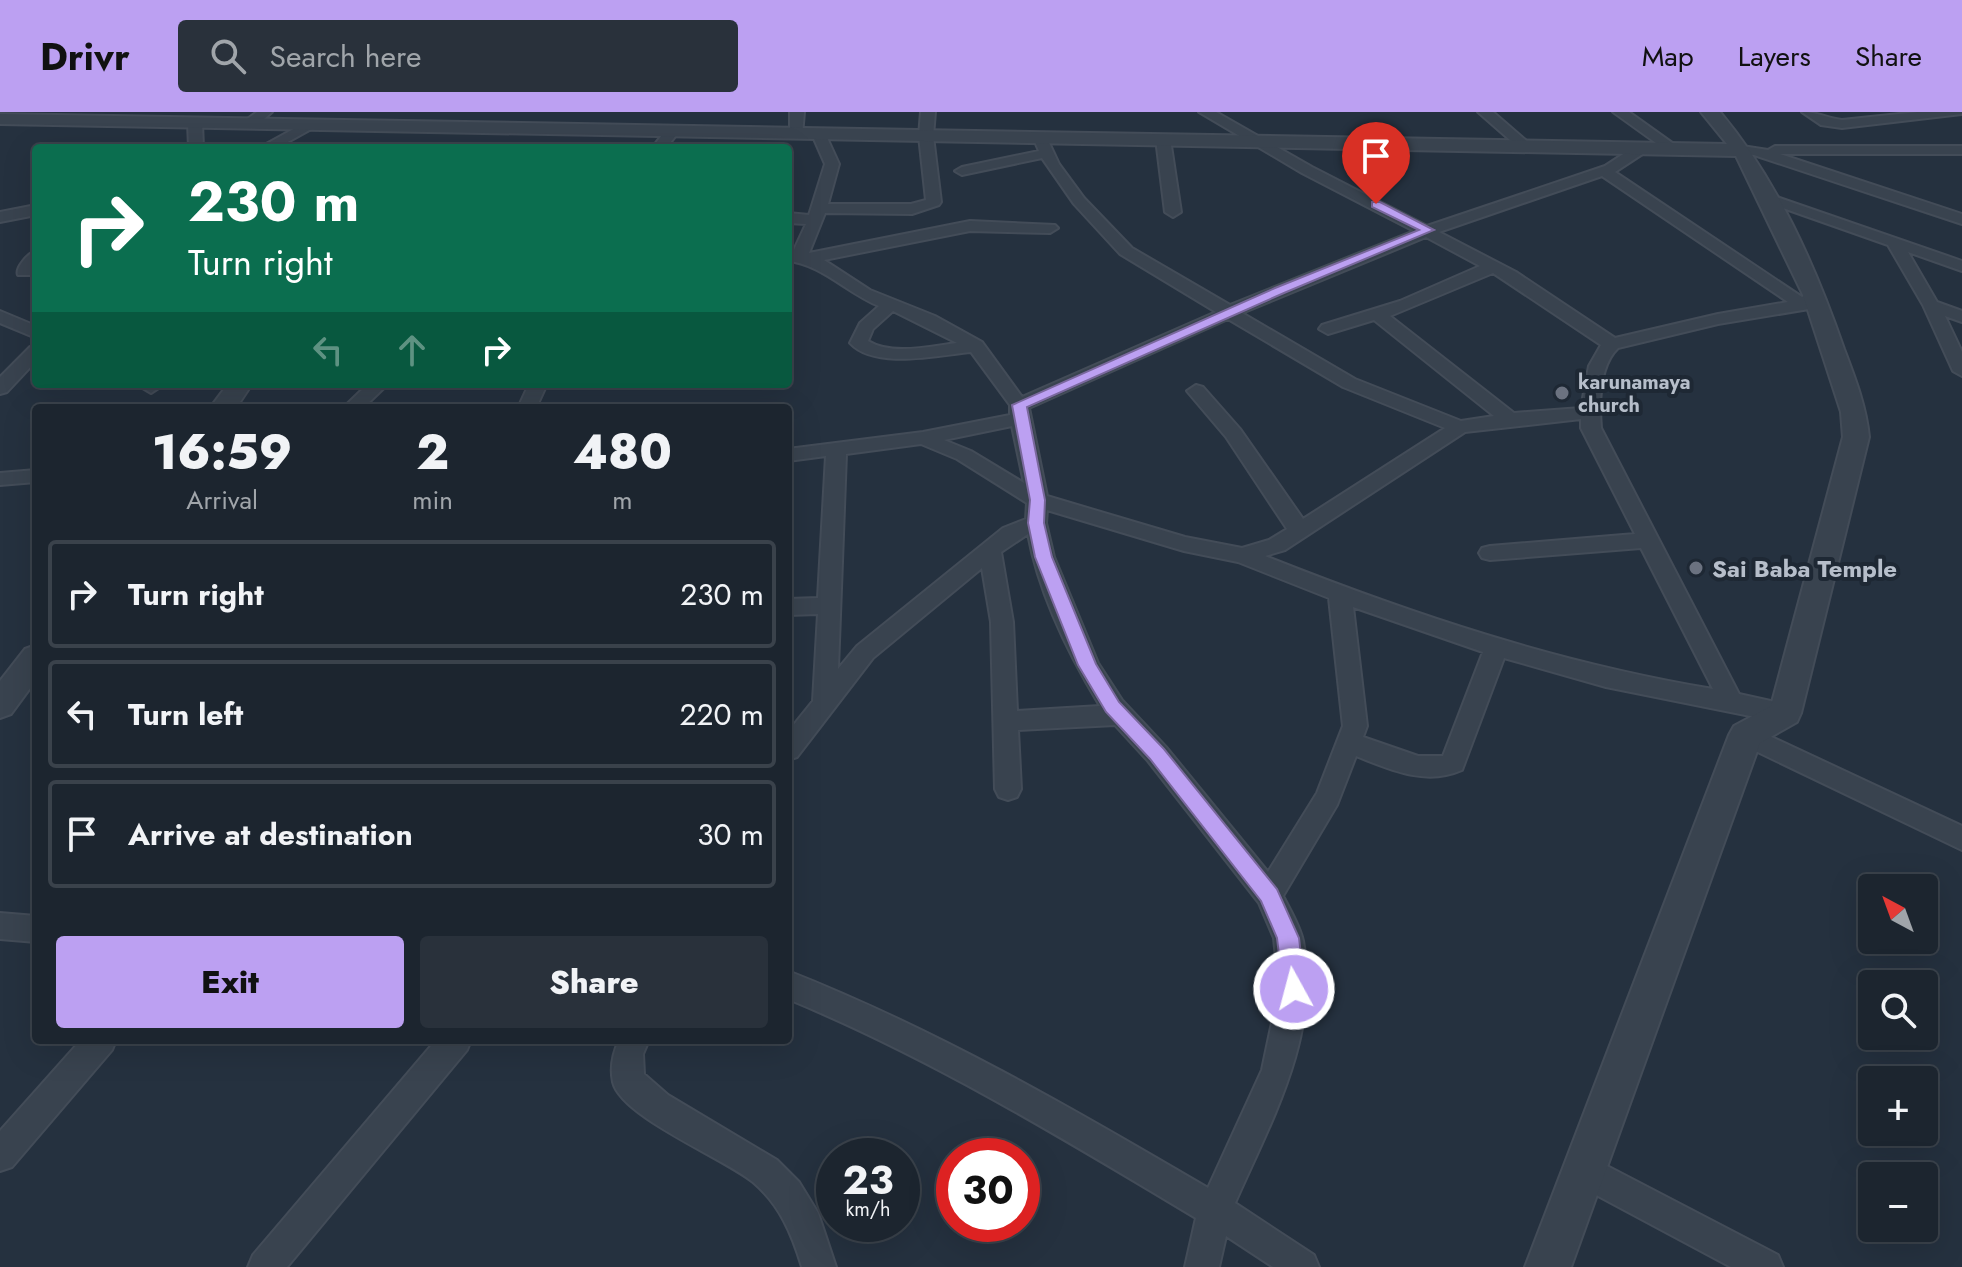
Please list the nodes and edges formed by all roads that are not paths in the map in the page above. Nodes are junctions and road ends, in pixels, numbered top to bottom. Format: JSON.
{"nodes":[{"id":1,"x":465,"y":112,"type":"edge"},
{"id":2,"x":797,"y":112,"type":"edge"},
{"id":3,"x":928,"y":112,"type":"edge"},
{"id":4,"x":1206,"y":112,"type":"edge"},
{"id":5,"x":1485,"y":112,"type":"edge"},
{"id":6,"x":1620,"y":112,"type":"edge"},
{"id":7,"x":1710,"y":112,"type":"edge"},
{"id":8,"x":1809,"y":112,"type":"edge"},
{"id":9,"x":1957,"y":112,"type":"edge"},
{"id":10,"x":258,"y":117,"type":"edge"},
{"id":11,"x":8,"y":119,"type":"edge"},
{"id":12,"x":322,"y":119,"type":"edge"},
{"id":13,"x":195,"y":122,"type":"junction"},
{"id":14,"x":444,"y":127,"type":"junction"},
{"id":15,"x":674,"y":129,"type":"junction"},
{"id":16,"x":797,"y":132,"type":"junction"},
{"id":17,"x":818,"y":132,"type":"junction"},
{"id":18,"x":926,"y":136,"type":"junction"},
{"id":19,"x":1163,"y":139,"type":"junction"},
{"id":20,"x":1258,"y":140,"type":"junction"},
{"id":21,"x":196,"y":144,"type":"edge"},
{"id":22,"x":274,"y":144,"type":"edge"},
{"id":23,"x":425,"y":144,"type":"edge"},
{"id":24,"x":662,"y":144,"type":"edge"},
{"id":25,"x":1523,"y":144,"type":"junction"},
{"id":26,"x":1044,"y":145,"type":"junction"},
{"id":27,"x":1639,"y":150,"type":"junction"},
{"id":28,"x":1675,"y":150,"type":"junction"},
{"id":29,"x":1749,"y":150,"type":"junction"},
{"id":30,"x":1962,"y":150,"type":"edge"},
{"id":31,"x":962,"y":171,"type":"dead end"},
{"id":32,"x":1604,"y":171,"type":"junction"},
{"id":33,"x":1768,"y":198,"type":"junction"},
{"id":34,"x":32,"y":211,"type":"edge"},
{"id":35,"x":1173,"y":212,"type":"dead end"},
{"id":36,"x":1954,"y":212,"type":"edge"},
{"id":37,"x":817,"y":214,"type":"junction"},
{"id":38,"x":0,"y":217,"type":"edge"},
{"id":39,"x":792,"y":217,"type":"edge"},
{"id":40,"x":1962,"y":219,"type":"edge"},
{"id":41,"x":1050,"y":228,"type":"dead end"},
{"id":42,"x":1429,"y":230,"type":"junction"},
{"id":43,"x":1893,"y":241,"type":"junction"},
{"id":44,"x":799,"y":257,"type":"edge"},
{"id":45,"x":32,"y":261,"type":"edge"},
{"id":46,"x":1494,"y":266,"type":"junction"},
{"id":47,"x":1962,"y":266,"type":"edge"},
{"id":48,"x":24,"y":272,"type":"dead end"},
{"id":49,"x":1809,"y":300,"type":"junction"},
{"id":50,"x":1931,"y":305,"type":"junction"},
{"id":51,"x":889,"y":306,"type":"junction"},
{"id":52,"x":1232,"y":312,"type":"junction"},
{"id":53,"x":1377,"y":314,"type":"junction"},
{"id":54,"x":0,"y":316,"type":"edge"},
{"id":55,"x":1962,"y":317,"type":"edge"},
{"id":56,"x":1328,"y":329,"type":"dead end"},
{"id":57,"x":32,"y":331,"type":"edge"},
{"id":58,"x":1612,"y":344,"type":"junction"},
{"id":59,"x":976,"y":346,"type":"junction"},
{"id":60,"x":32,"y":355,"type":"edge"},
{"id":61,"x":1962,"y":371,"type":"edge"},
{"id":62,"x":0,"y":388,"type":"edge"},
{"id":63,"x":374,"y":388,"type":"edge"},
{"id":64,"x":1196,"y":391,"type":"dead end"},
{"id":65,"x":356,"y":404,"type":"edge"},
{"id":66,"x":1020,"y":412,"type":"junction"},
{"id":67,"x":1590,"y":413,"type":"junction"},
{"id":68,"x":1510,"y":419,"type":"junction"},
{"id":69,"x":1459,"y":427,"type":"junction"},
{"id":70,"x":923,"y":438,"type":"junction"},
{"id":71,"x":836,"y":451,"type":"junction"},
{"id":72,"x":792,"y":455,"type":"edge"},
{"id":73,"x":32,"y":476,"type":"edge"},
{"id":74,"x":0,"y":479,"type":"edge"},
{"id":75,"x":1037,"y":511,"type":"junction"},
{"id":76,"x":1299,"y":530,"type":"junction"},
{"id":77,"x":1648,"y":540,"type":"junction"},
{"id":78,"x":990,"y":551,"type":"junction"},
{"id":79,"x":1490,"y":553,"type":"dead end"},
{"id":80,"x":1242,"y":555,"type":"junction"},
{"id":81,"x":1340,"y":596,"type":"junction"},
{"id":82,"x":829,"y":606,"type":"junction"},
{"id":83,"x":792,"y":607,"type":"edge"},
{"id":84,"x":1497,"y":646,"type":"junction"},
{"id":85,"x":32,"y":662,"type":"edge"},
{"id":86,"x":825,"y":701,"type":"junction"},
{"id":87,"x":1731,"y":702,"type":"junction"},
{"id":88,"x":0,"y":705,"type":"edge"},
{"id":89,"x":1785,"y":713,"type":"junction"},
{"id":90,"x":1120,"y":715,"type":"junction"},
{"id":91,"x":1005,"y":721,"type":"junction"},
{"id":92,"x":1746,"y":735,"type":"junction"},
{"id":93,"x":1351,"y":743,"type":"junction"},
{"id":94,"x":792,"y":745,"type":"edge"},
{"id":95,"x":1008,"y":789,"type":"dead end"},
{"id":96,"x":1962,"y":839,"type":"edge"},
{"id":97,"x":1269,"y":895,"type":"junction"},
{"id":98,"x":0,"y":926,"type":"edge"},
{"id":99,"x":32,"y":929,"type":"edge"},
{"id":100,"x":792,"y":987,"type":"edge"},
{"id":101,"x":97,"y":1044,"type":"edge"},
{"id":102,"x":453,"y":1044,"type":"edge"},
{"id":103,"x":632,"y":1044,"type":"edge"},
{"id":104,"x":0,"y":1155,"type":"edge"},
{"id":105,"x":1584,"y":1170,"type":"junction"},
{"id":106,"x":1215,"y":1211,"type":"junction"},
{"id":107,"x":265,"y":1267,"type":"edge"},
{"id":108,"x":819,"y":1267,"type":"edge"},
{"id":109,"x":1202,"y":1267,"type":"edge"},
{"id":110,"x":1302,"y":1267,"type":"edge"},
{"id":111,"x":1548,"y":1267,"type":"edge"},
{"id":112,"x":1766,"y":1267,"type":"edge"}],
"edges":[{"from":1,"to":14,"type":"street"},
{"from":2,"to":16,"type":"street"},
{"from":3,"to":18,"type":"street"},
{"from":4,"to":20,"type":"street"},
{"from":5,"to":25,"type":"street"},
{"from":6,"to":28,"type":"street"},
{"from":7,"to":29,"type":"street"},
{"from":8,"to":9,"type":"street"},
{"from":10,"to":12,"type":"street"},
{"from":10,"to":13,"type":"street"},
{"from":11,"to":13,"type":"street"},
{"from":12,"to":14,"type":"street"},
{"from":12,"to":22,"type":"street"},
{"from":13,"to":21,"type":"street"},
{"from":14,"to":15,"type":"street"},
{"from":14,"to":23,"type":"street"},
{"from":15,"to":16,"type":"street"},
{"from":15,"to":24,"type":"street"},
{"from":16,"to":17,"type":"street"},
{"from":17,"to":18,"type":"street"},
{"from":17,"to":37,"type":"street"},
{"from":18,"to":26,"type":"street"},
{"from":18,"to":37,"type":"street"},
{"from":19,"to":20,"type":"street"},
{"from":19,"to":26,"type":"street"},
{"from":19,"to":35,"type":"street"},
{"from":20,"to":25,"type":"street"},
{"from":20,"to":42,"type":"street"},
{"from":25,"to":27,"type":"street"},
{"from":26,"to":31,"type":"street"},
{"from":26,"to":52,"type":"street"},
{"from":27,"to":28,"type":"street"},
{"from":27,"to":32,"type":"street"},
{"from":28,"to":29,"type":"street"},
{"from":29,"to":30,"type":"street"},
{"from":29,"to":33,"type":"street"},
{"from":29,"to":36,"type":"street"},
{"from":32,"to":42,"type":"street"},
{"from":32,"to":49,"type":"street"},
{"from":33,"to":43,"type":"street"},
{"from":33,"to":49,"type":"street"},
{"from":34,"to":38,"type":"street"},
{"from":36,"to":40,"type":"street"},
{"from":37,"to":39,"type":"street"},
{"from":37,"to":44,"type":"street"},
{"from":41,"to":44,"type":"street"},
{"from":42,"to":46,"type":"street"},
{"from":42,"to":52,"type":"street"},
{"from":43,"to":47,"type":"street"},
{"from":43,"to":50,"type":"street"},
{"from":44,"to":51,"type":"street"},
{"from":45,"to":48,"type":"street"},
{"from":46,"to":53,"type":"street"},
{"from":46,"to":58,"type":"street"},
{"from":49,"to":58,"type":"street"},
{"from":49,"to":89,"type":"street"},
{"from":50,"to":55,"type":"street"},
{"from":50,"to":61,"type":"street"},
{"from":51,"to":59,"type":"street"},
{"from":51,"to":59,"type":"street"},
{"from":52,"to":66,"type":"street"},
{"from":52,"to":69,"type":"street"},
{"from":53,"to":56,"type":"street"},
{"from":53,"to":68,"type":"street"},
{"from":54,"to":57,"type":"street"},
{"from":58,"to":67,"type":"street"},
{"from":59,"to":66,"type":"street"},
{"from":60,"to":62,"type":"street"},
{"from":63,"to":65,"type":"street"},
{"from":64,"to":76,"type":"street"},
{"from":66,"to":70,"type":"street"},
{"from":66,"to":75,"type":"street"},
{"from":67,"to":68,"type":"street"},
{"from":67,"to":77,"type":"street"},
{"from":68,"to":69,"type":"street"},
{"from":69,"to":76,"type":"street"},
{"from":70,"to":71,"type":"street"},
{"from":70,"to":75,"type":"street"},
{"from":71,"to":72,"type":"street"},
{"from":71,"to":82,"type":"street"},
{"from":73,"to":74,"type":"street"},
{"from":75,"to":78,"type":"street"},
{"from":75,"to":80,"type":"street"},
{"from":75,"to":90,"type":"street"},
{"from":76,"to":80,"type":"street"},
{"from":77,"to":79,"type":"street"},
{"from":77,"to":87,"type":"street"},
{"from":78,"to":86,"type":"street"},
{"from":78,"to":91,"type":"street"},
{"from":80,"to":81,"type":"street"},
{"from":81,"to":84,"type":"street"},
{"from":81,"to":93,"type":"street"},
{"from":82,"to":83,"type":"street"},
{"from":82,"to":86,"type":"street"},
{"from":84,"to":87,"type":"street"},
{"from":84,"to":93,"type":"street"},
{"from":85,"to":88,"type":"street"},
{"from":86,"to":94,"type":"street"},
{"from":87,"to":89,"type":"street"},
{"from":89,"to":92,"type":"street"},
{"from":90,"to":91,"type":"street"},
{"from":90,"to":97,"type":"street"},
{"from":91,"to":95,"type":"street"},
{"from":92,"to":96,"type":"street"},
{"from":92,"to":105,"type":"street"},
{"from":93,"to":97,"type":"street"},
{"from":97,"to":106,"type":"street"},
{"from":98,"to":99,"type":"street"},
{"from":100,"to":106,"type":"street"},
{"from":101,"to":104,"type":"street"},
{"from":102,"to":107,"type":"street"},
{"from":103,"to":108,"type":"street"},
{"from":105,"to":111,"type":"street"},
{"from":105,"to":112,"type":"street"},
{"from":106,"to":109,"type":"street"},
{"from":106,"to":110,"type":"street"}]}
